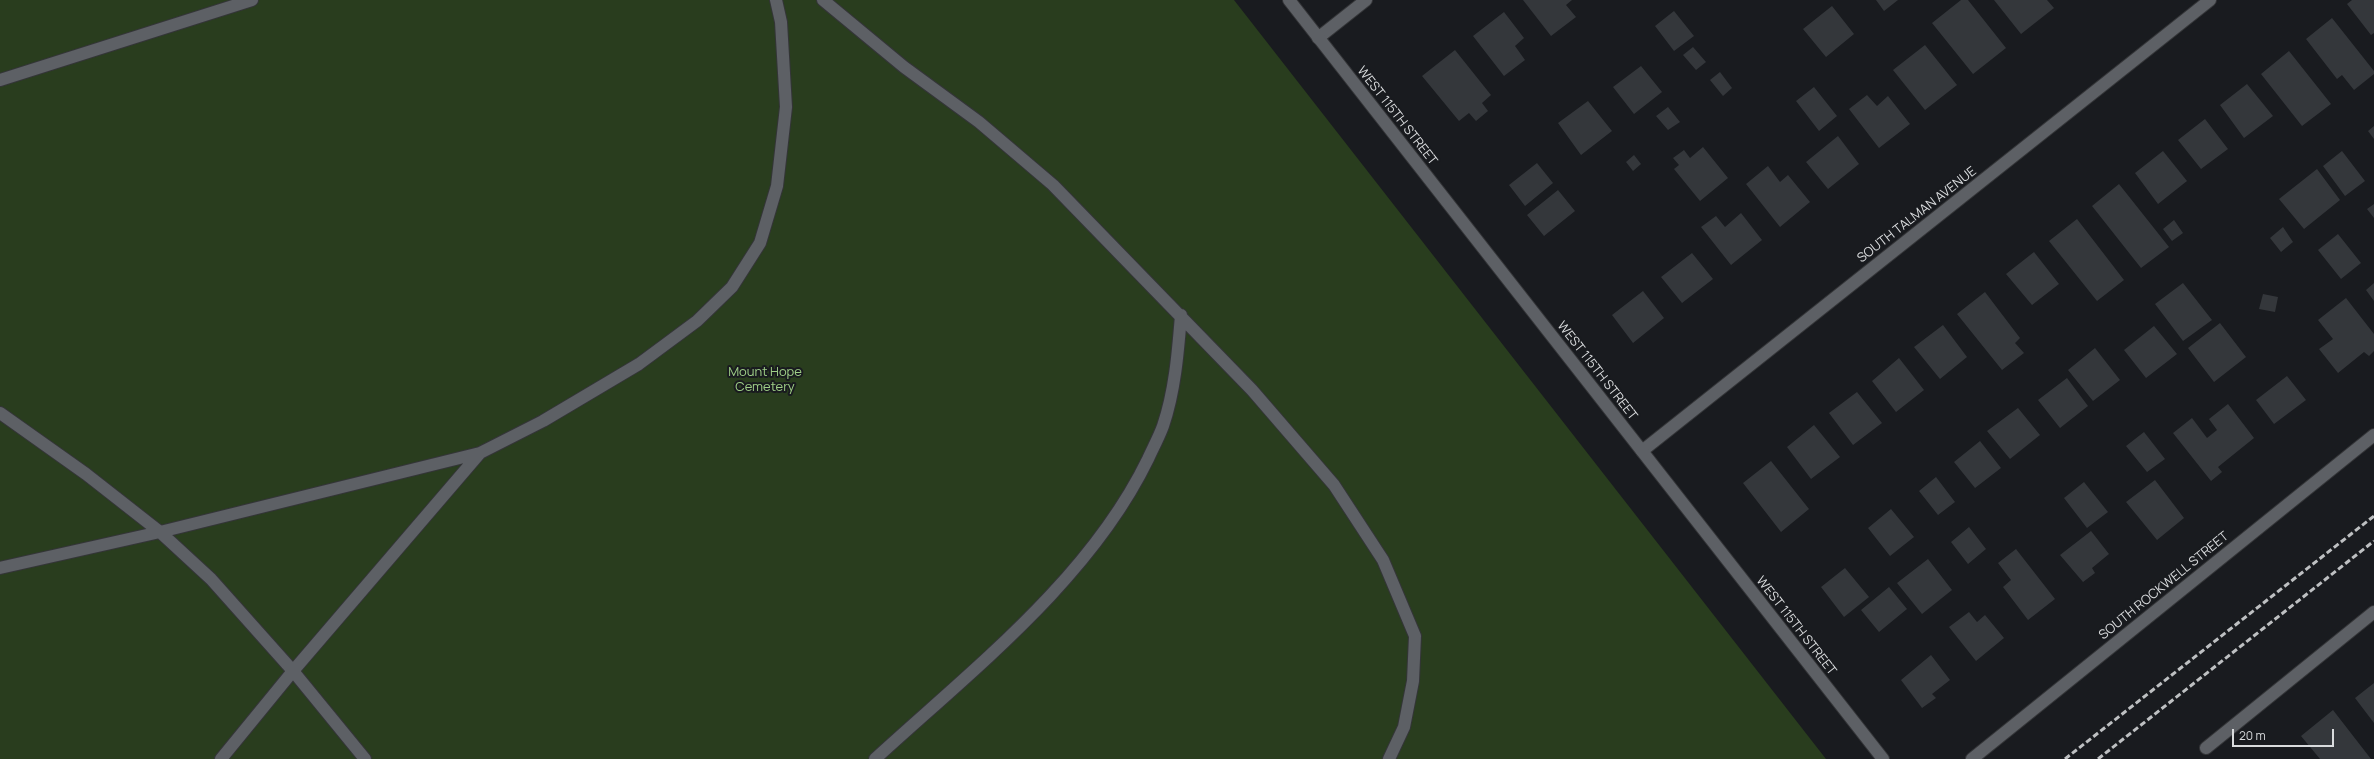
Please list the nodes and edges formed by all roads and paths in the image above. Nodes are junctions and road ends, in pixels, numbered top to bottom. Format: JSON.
{"nodes":[{"id":1,"x":252,"y":0,"type":"edge"},
{"id":2,"x":776,"y":0,"type":"edge"},
{"id":3,"x":823,"y":0,"type":"edge"},
{"id":4,"x":1289,"y":0,"type":"edge"},
{"id":5,"x":1366,"y":0,"type":"edge"},
{"id":6,"x":2210,"y":0,"type":"edge"},
{"id":7,"x":1318,"y":38,"type":"junction"},
{"id":8,"x":0,"y":80,"type":"edge"},
{"id":9,"x":1181,"y":316,"type":"junction"},
{"id":10,"x":0,"y":413,"type":"edge"},
{"id":11,"x":2374,"y":436,"type":"edge"},
{"id":12,"x":1642,"y":451,"type":"junction"},
{"id":13,"x":480,"y":453,"type":"junction"},
{"id":14,"x":160,"y":532,"type":"junction"},
{"id":15,"x":0,"y":568,"type":"edge"},
{"id":16,"x":2374,"y":612,"type":"edge"},
{"id":17,"x":293,"y":671,"type":"junction"},
{"id":18,"x":2206,"y":748,"type":"dead end"},
{"id":19,"x":221,"y":759,"type":"edge"},
{"id":20,"x":365,"y":759,"type":"edge"},
{"id":21,"x":875,"y":759,"type":"edge"},
{"id":22,"x":1389,"y":759,"type":"edge"},
{"id":23,"x":1882,"y":759,"type":"edge"},
{"id":24,"x":1972,"y":759,"type":"edge"}],
"edges":[{"from":1,"to":8,"type":"street"},
{"from":2,"to":13,"type":"street"},
{"from":3,"to":9,"type":"street"},
{"from":4,"to":7,"type":"street","name":"WEST 115TH STREET"},
{"from":5,"to":7,"type":"street"},
{"from":6,"to":12,"type":"street","name":"SOUTH TALMAN AVENUE"},
{"from":7,"to":12,"type":"street","name":"WEST 115TH STREET"},
{"from":9,"to":21,"type":"street"},
{"from":9,"to":22,"type":"street"},
{"from":10,"to":14,"type":"street"},
{"from":11,"to":24,"type":"street","name":"SOUTH ROCKWELL STREET"},
{"from":12,"to":23,"type":"street","name":"WEST 115TH STREET"},
{"from":13,"to":14,"type":"street"},
{"from":13,"to":17,"type":"street"},
{"from":14,"to":15,"type":"street"},
{"from":14,"to":17,"type":"street"},
{"from":16,"to":18,"type":"street"},
{"from":17,"to":19,"type":"street"},
{"from":17,"to":20,"type":"street"}]}
